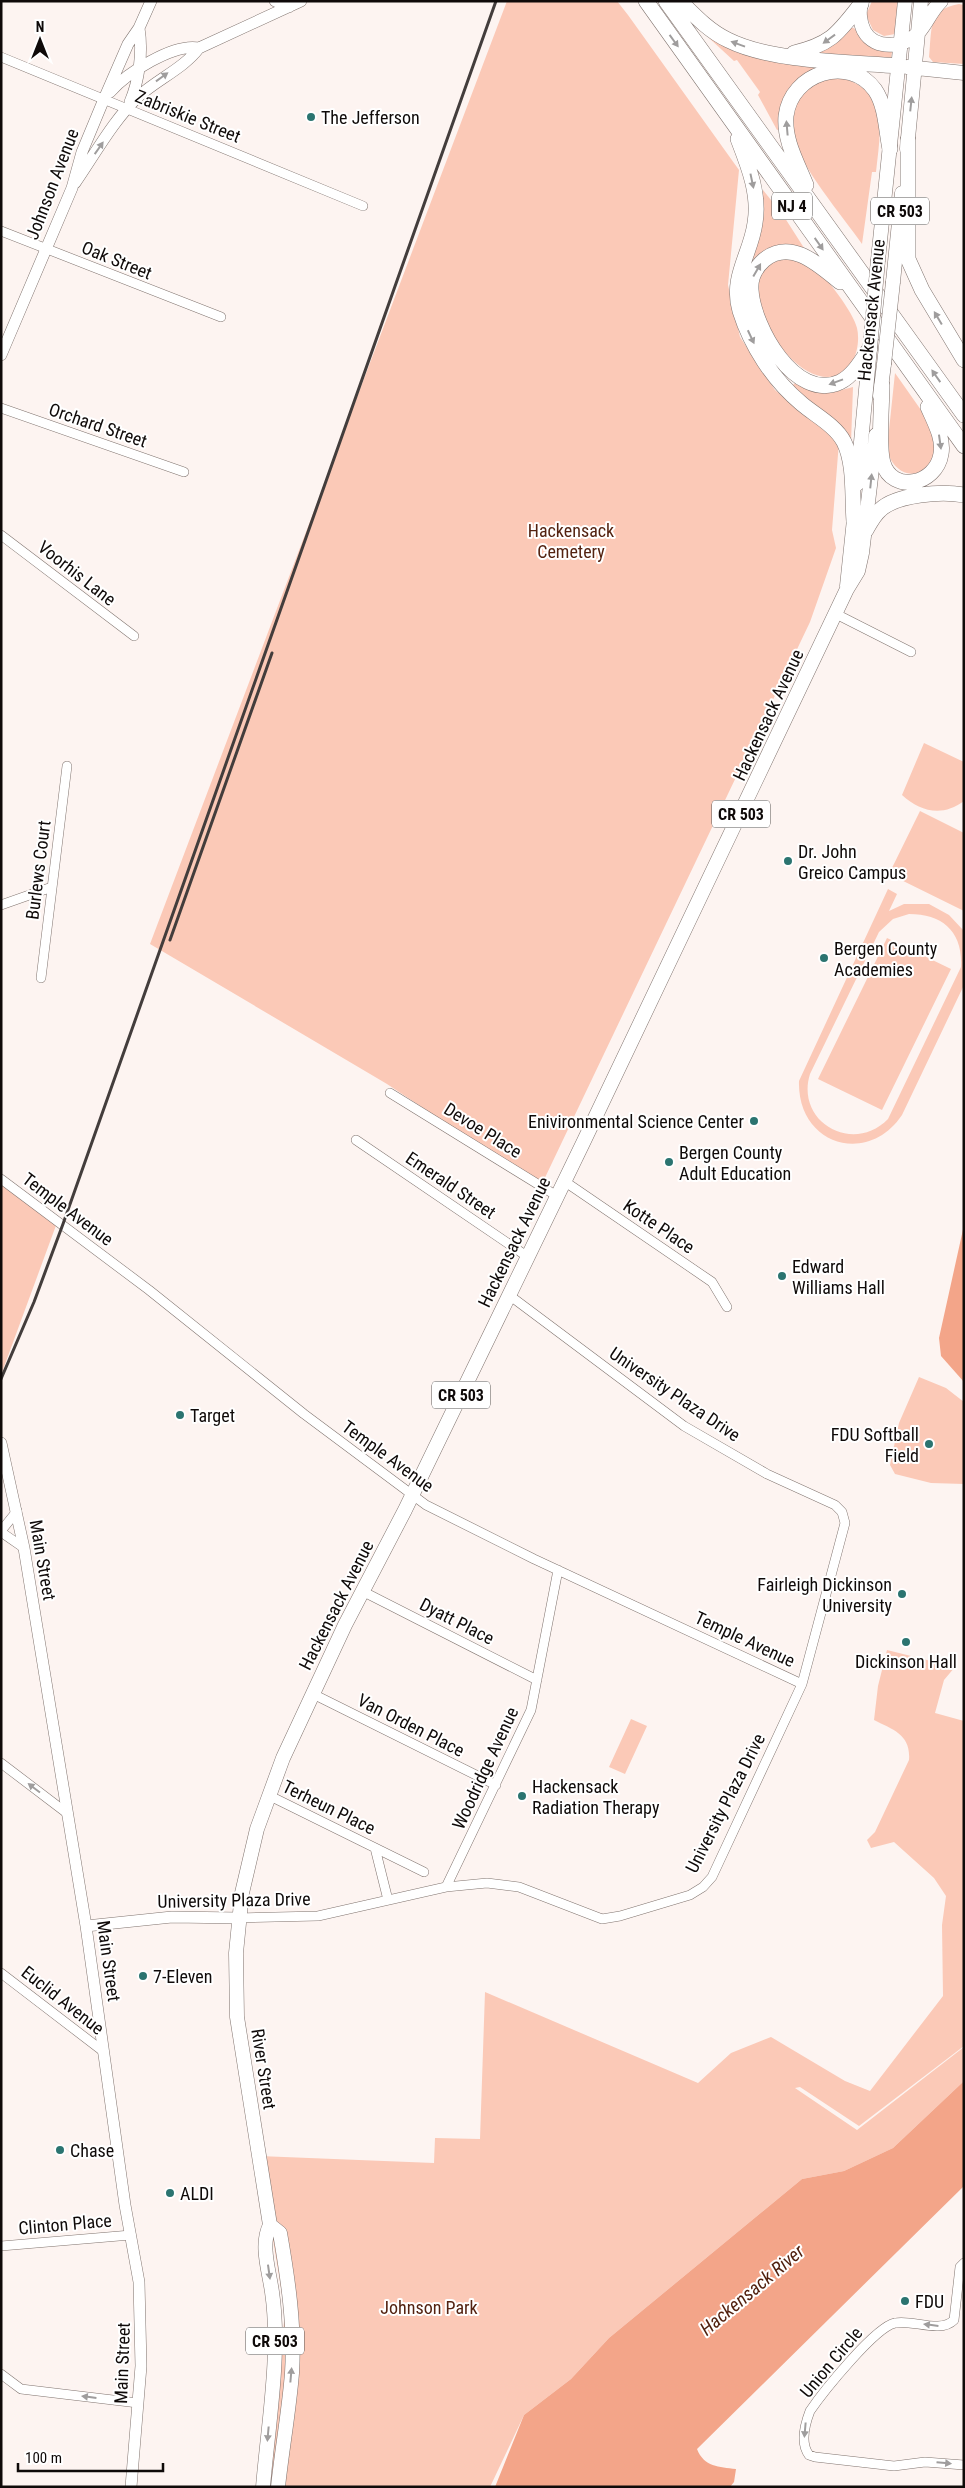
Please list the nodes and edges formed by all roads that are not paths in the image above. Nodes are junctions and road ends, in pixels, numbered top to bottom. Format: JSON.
{"nodes":[{"id":1,"x":151,"y":1,"type":"edge"},
{"id":2,"x":275,"y":1,"type":"edge"},
{"id":3,"x":301,"y":1,"type":"edge"},
{"id":4,"x":646,"y":1,"type":"edge"},
{"id":5,"x":666,"y":1,"type":"edge"},
{"id":6,"x":680,"y":1,"type":"edge"},
{"id":7,"x":906,"y":1,"type":"edge"},
{"id":8,"x":921,"y":1,"type":"edge"},
{"id":9,"x":941,"y":1,"type":"edge"},
{"id":10,"x":861,"y":2,"type":"edge"},
{"id":11,"x":289,"y":7,"type":"junction"},
{"id":12,"x":139,"y":28,"type":"junction"},
{"id":13,"x":918,"y":33,"type":"junction"},
{"id":14,"x":901,"y":45,"type":"junction"},
{"id":15,"x":199,"y":48,"type":"junction"},
{"id":16,"x":785,"y":55,"type":"junction"},
{"id":17,"x":1,"y":57,"type":"edge"},
{"id":18,"x":899,"y":66,"type":"junction"},
{"id":19,"x":138,"y":68,"type":"junction"},
{"id":20,"x":915,"y":68,"type":"junction"},
{"id":21,"x":964,"y":73,"type":"edge"},
{"id":22,"x":104,"y":99,"type":"junction"},
{"id":23,"x":127,"y":109,"type":"junction"},
{"id":24,"x":730,"y":118,"type":"junction"},
{"id":25,"x":908,"y":140,"type":"junction"},
{"id":26,"x":890,"y":149,"type":"junction"},
{"id":27,"x":72,"y":188,"type":"junction"},
{"id":28,"x":363,"y":206,"type":"dead end"},
{"id":29,"x":814,"y":207,"type":"junction"},
{"id":30,"x":1,"y":231,"type":"edge"},
{"id":31,"x":46,"y":249,"type":"junction"},
{"id":32,"x":855,"y":294,"type":"junction"},
{"id":33,"x":221,"y":318,"type":"dead end"},
{"id":34,"x":870,"y":348,"type":"junction"},
{"id":35,"x":1,"y":355,"type":"edge"},
{"id":36,"x":964,"y":360,"type":"edge"},
{"id":37,"x":916,"y":380,"type":"junction"},
{"id":38,"x":882,"y":385,"type":"junction"},
{"id":39,"x":1,"y":408,"type":"edge"},
{"id":40,"x":964,"y":415,"type":"edge"},
{"id":41,"x":964,"y":446,"type":"edge"},
{"id":42,"x":184,"y":472,"type":"dead end"},
{"id":43,"x":964,"y":495,"type":"edge"},
{"id":44,"x":860,"y":525,"type":"junction"},
{"id":45,"x":1,"y":534,"type":"edge"},
{"id":46,"x":836,"y":614,"type":"junction"},
{"id":47,"x":134,"y":636,"type":"dead end"},
{"id":48,"x":911,"y":652,"type":"dead end"},
{"id":49,"x":67,"y":766,"type":"dead end"},
{"id":50,"x":52,"y":887,"type":"junction"},
{"id":51,"x":1,"y":905,"type":"edge"},
{"id":52,"x":40,"y":978,"type":"dead end"},
{"id":53,"x":390,"y":1094,"type":"dead end"},
{"id":54,"x":356,"y":1140,"type":"dead end"},
{"id":55,"x":1,"y":1179,"type":"edge"},
{"id":56,"x":564,"y":1181,"type":"junction"},
{"id":57,"x":557,"y":1196,"type":"junction"},
{"id":58,"x":528,"y":1257,"type":"junction"},
{"id":59,"x":509,"y":1295,"type":"junction"},
{"id":60,"x":727,"y":1307,"type":"dead end"},
{"id":61,"x":1,"y":1443,"type":"edge"},
{"id":62,"x":412,"y":1496,"type":"junction"},
{"id":63,"x":17,"y":1511,"type":"junction"},
{"id":64,"x":1,"y":1532,"type":"edge"},
{"id":65,"x":24,"y":1548,"type":"junction"},
{"id":66,"x":558,"y":1570,"type":"junction"},
{"id":67,"x":362,"y":1591,"type":"junction"},
{"id":68,"x":537,"y":1680,"type":"junction"},
{"id":69,"x":802,"y":1684,"type":"junction"},
{"id":70,"x":313,"y":1694,"type":"junction"},
{"id":71,"x":1,"y":1763,"type":"edge"},
{"id":72,"x":496,"y":1785,"type":"junction"},
{"id":73,"x":268,"y":1795,"type":"junction"},
{"id":74,"x":68,"y":1814,"type":"junction"},
{"id":75,"x":375,"y":1848,"type":"junction"},
{"id":76,"x":424,"y":1872,"type":"dead end"},
{"id":77,"x":446,"y":1887,"type":"junction"},
{"id":78,"x":388,"y":1900,"type":"junction"},
{"id":79,"x":239,"y":1918,"type":"junction"},
{"id":80,"x":86,"y":1926,"type":"junction"},
{"id":81,"x":1,"y":1973,"type":"edge"},
{"id":82,"x":104,"y":2052,"type":"junction"},
{"id":83,"x":270,"y":2225,"type":"junction"},
{"id":84,"x":131,"y":2235,"type":"junction"},
{"id":85,"x":1,"y":2246,"type":"edge"},
{"id":86,"x":964,"y":2263,"type":"edge"},
{"id":87,"x":1,"y":2374,"type":"edge"},
{"id":88,"x":138,"y":2403,"type":"junction"},
{"id":89,"x":964,"y":2465,"type":"edge"},
{"id":90,"x":131,"y":2487,"type":"edge"},
{"id":91,"x":263,"y":2487,"type":"edge"},
{"id":92,"x":278,"y":2487,"type":"edge"}],
"edges":[{"from":1,"to":12,"type":"main road","name":"Johnson Avenue"},
{"from":2,"to":11,"type":"main road"},
{"from":3,"to":11,"type":"main road"},
{"from":4,"to":24,"type":"highway","number":"NJ 4","one_way":true},
{"from":5,"to":29,"type":"highway","number":"NJ 4"},
{"from":16,"to":6,"type":"highway","one_way":true},
{"from":7,"to":14,"type":"main road","name":"Hackensack Avenue","number":"CR 503"},
{"from":8,"to":13,"type":"main road","name":"Hackensack Avenue","number":"CR 503"},
{"from":9,"to":13,"type":"main road"},
{"from":10,"to":14,"type":"main road"},
{"from":10,"to":16,"type":"highway","one_way":true},
{"from":11,"to":15,"type":"main road"},
{"from":12,"to":19,"type":"main road","name":"Johnson Avenue"},
{"from":12,"to":22,"type":"main road","name":"Johnson Avenue"},
{"from":13,"to":14,"type":"main road"},
{"from":13,"to":20,"type":"main road","name":"Hackensack Avenue","number":"CR 503"},
{"from":14,"to":18,"type":"main road","name":"Hackensack Avenue","number":"CR 503"},
{"from":15,"to":19,"type":"main road"},
{"from":23,"to":15,"type":"main road","one_way":true},
{"from":16,"to":18,"type":"highway"},
{"from":17,"to":22,"type":"street","name":"Zabriskie Street"},
{"from":18,"to":20,"type":"main road"},
{"from":18,"to":26,"type":"main road","name":"Hackensack Avenue","number":"CR 503"},
{"from":19,"to":22,"type":"main road"},
{"from":19,"to":23,"type":"main road","name":"Johnson Avenue"},
{"from":20,"to":21,"type":"main road"},
{"from":25,"to":20,"type":"main road","name":"Hackensack Avenue","number":"CR 503","one_way":true},
{"from":22,"to":23,"type":"street","name":"Zabriskie Street"},
{"from":22,"to":27,"type":"main road","name":"Johnson Avenue"},
{"from":27,"to":23,"type":"main road","one_way":true},
{"from":23,"to":28,"type":"street","name":"Zabriskie Street"},
{"from":24,"to":32,"type":"highway","number":"NJ 4","one_way":true},
{"from":24,"to":44,"type":"highway","one_way":true},
{"from":36,"to":25,"type":"highway","one_way":true},
{"from":25,"to":38,"type":"main road","name":"Hackensack Avenue","number":"CR 503","bridge":true},
{"from":29,"to":26,"type":"highway","one_way":true},
{"from":26,"to":34,"type":"main road","name":"Hackensack Avenue","number":"CR 503","bridge":true},
{"from":27,"to":31,"type":"main road","name":"Johnson Avenue"},
{"from":40,"to":29,"type":"highway","number":"NJ 4","one_way":true},
{"from":30,"to":31,"type":"street","name":"Oak Street"},
{"from":31,"to":33,"type":"street","name":"Oak Street"},
{"from":31,"to":35,"type":"main road","name":"Johnson Avenue"},
{"from":34,"to":32,"type":"highway","one_way":true},
{"from":32,"to":37,"type":"highway","number":"NJ 4"},
{"from":34,"to":44,"type":"main road","name":"Hackensack Avenue","number":"CR 503"},
{"from":37,"to":38,"type":"highway","one_way":true},
{"from":37,"to":41,"type":"highway","number":"NJ 4"},
{"from":44,"to":38,"type":"main road","name":"Hackensack Avenue","number":"CR 503","one_way":true},
{"from":39,"to":42,"type":"street","name":"Orchard Street"},
{"from":43,"to":44,"type":"highway"},
{"from":44,"to":46,"type":"main road","name":"Hackensack Avenue","number":"CR 503"},
{"from":45,"to":47,"type":"street","name":"Voorhis Lane"},
{"from":46,"to":48,"type":"street"},
{"from":46,"to":56,"type":"main road","name":"Hackensack Avenue","number":"CR 503"},
{"from":49,"to":50,"type":"street","name":"Burlews Court"},
{"from":50,"to":51,"type":"street"},
{"from":50,"to":52,"type":"street","name":"Burlews Court"},
{"from":53,"to":57,"type":"street","name":"Devoe Place"},
{"from":54,"to":58,"type":"street","name":"Emerald Street"},
{"from":55,"to":62,"type":"street","name":"Temple Avenue"},
{"from":56,"to":57,"type":"main road","name":"Hackensack Avenue","number":"CR 503"},
{"from":56,"to":60,"type":"street","name":"Kotte Place"},
{"from":57,"to":58,"type":"main road","name":"Hackensack Avenue","number":"CR 503"},
{"from":58,"to":59,"type":"main road","name":"Hackensack Avenue","number":"CR 503"},
{"from":59,"to":62,"type":"main road","name":"Hackensack Avenue","number":"CR 503"},
{"from":59,"to":69,"type":"street","name":"University Plaza Drive"},
{"from":61,"to":63,"type":"main road","name":"Main Street"},
{"from":62,"to":66,"type":"street","name":"Temple Avenue"},
{"from":62,"to":67,"type":"main road","name":"Hackensack Avenue","number":"CR 503"},
{"from":63,"to":64,"type":"street"},
{"from":63,"to":65,"type":"main road","name":"Main Street"},
{"from":64,"to":65,"type":"street"},
{"from":65,"to":74,"type":"main road","name":"Main Street"},
{"from":66,"to":68,"type":"street","name":"Woodridge Avenue"},
{"from":66,"to":69,"type":"street","name":"Temple Avenue"},
{"from":67,"to":68,"type":"street","name":"Dyatt Place"},
{"from":67,"to":70,"type":"main road","name":"Hackensack Avenue","number":"CR 503"},
{"from":68,"to":72,"type":"street","name":"Woodridge Avenue"},
{"from":69,"to":77,"type":"street","name":"University Plaza Drive"},
{"from":70,"to":72,"type":"street","name":"Van Orden Place"},
{"from":70,"to":73,"type":"main road","name":"Hackensack Avenue","number":"CR 503"},
{"from":74,"to":71,"type":"street","one_way":true},
{"from":72,"to":77,"type":"street","name":"Woodridge Avenue"},
{"from":73,"to":75,"type":"street","name":"Terheun Place"},
{"from":73,"to":79,"type":"main road","name":"Hackensack Avenue","number":"CR 503"},
{"from":74,"to":80,"type":"main road","name":"Main Street"},
{"from":75,"to":76,"type":"street","name":"Terheun Place"},
{"from":75,"to":78,"type":"street","name":"Terheun Place"},
{"from":77,"to":78,"type":"street","name":"University Plaza Drive"},
{"from":78,"to":79,"type":"street","name":"University Plaza Drive"},
{"from":79,"to":80,"type":"main road","name":"University Plaza Drive"},
{"from":79,"to":83,"type":"main road","name":"River Street","number":"CR 503"},
{"from":80,"to":82,"type":"main road","name":"Main Street"},
{"from":81,"to":82,"type":"street","name":"Euclid Avenue"},
{"from":82,"to":84,"type":"main road","name":"Main Street"},
{"from":83,"to":91,"type":"main road","name":"River Street","number":"CR 503","one_way":true},
{"from":92,"to":83,"type":"main road","name":"River Street","one_way":true},
{"from":84,"to":85,"type":"street","name":"Clinton Place"},
{"from":84,"to":88,"type":"main road","name":"Main Street"},
{"from":86,"to":89,"type":"street","name":"Union Circle","one_way":true},
{"from":88,"to":87,"type":"street","one_way":true},
{"from":88,"to":90,"type":"main road","name":"Main Street"}]}
